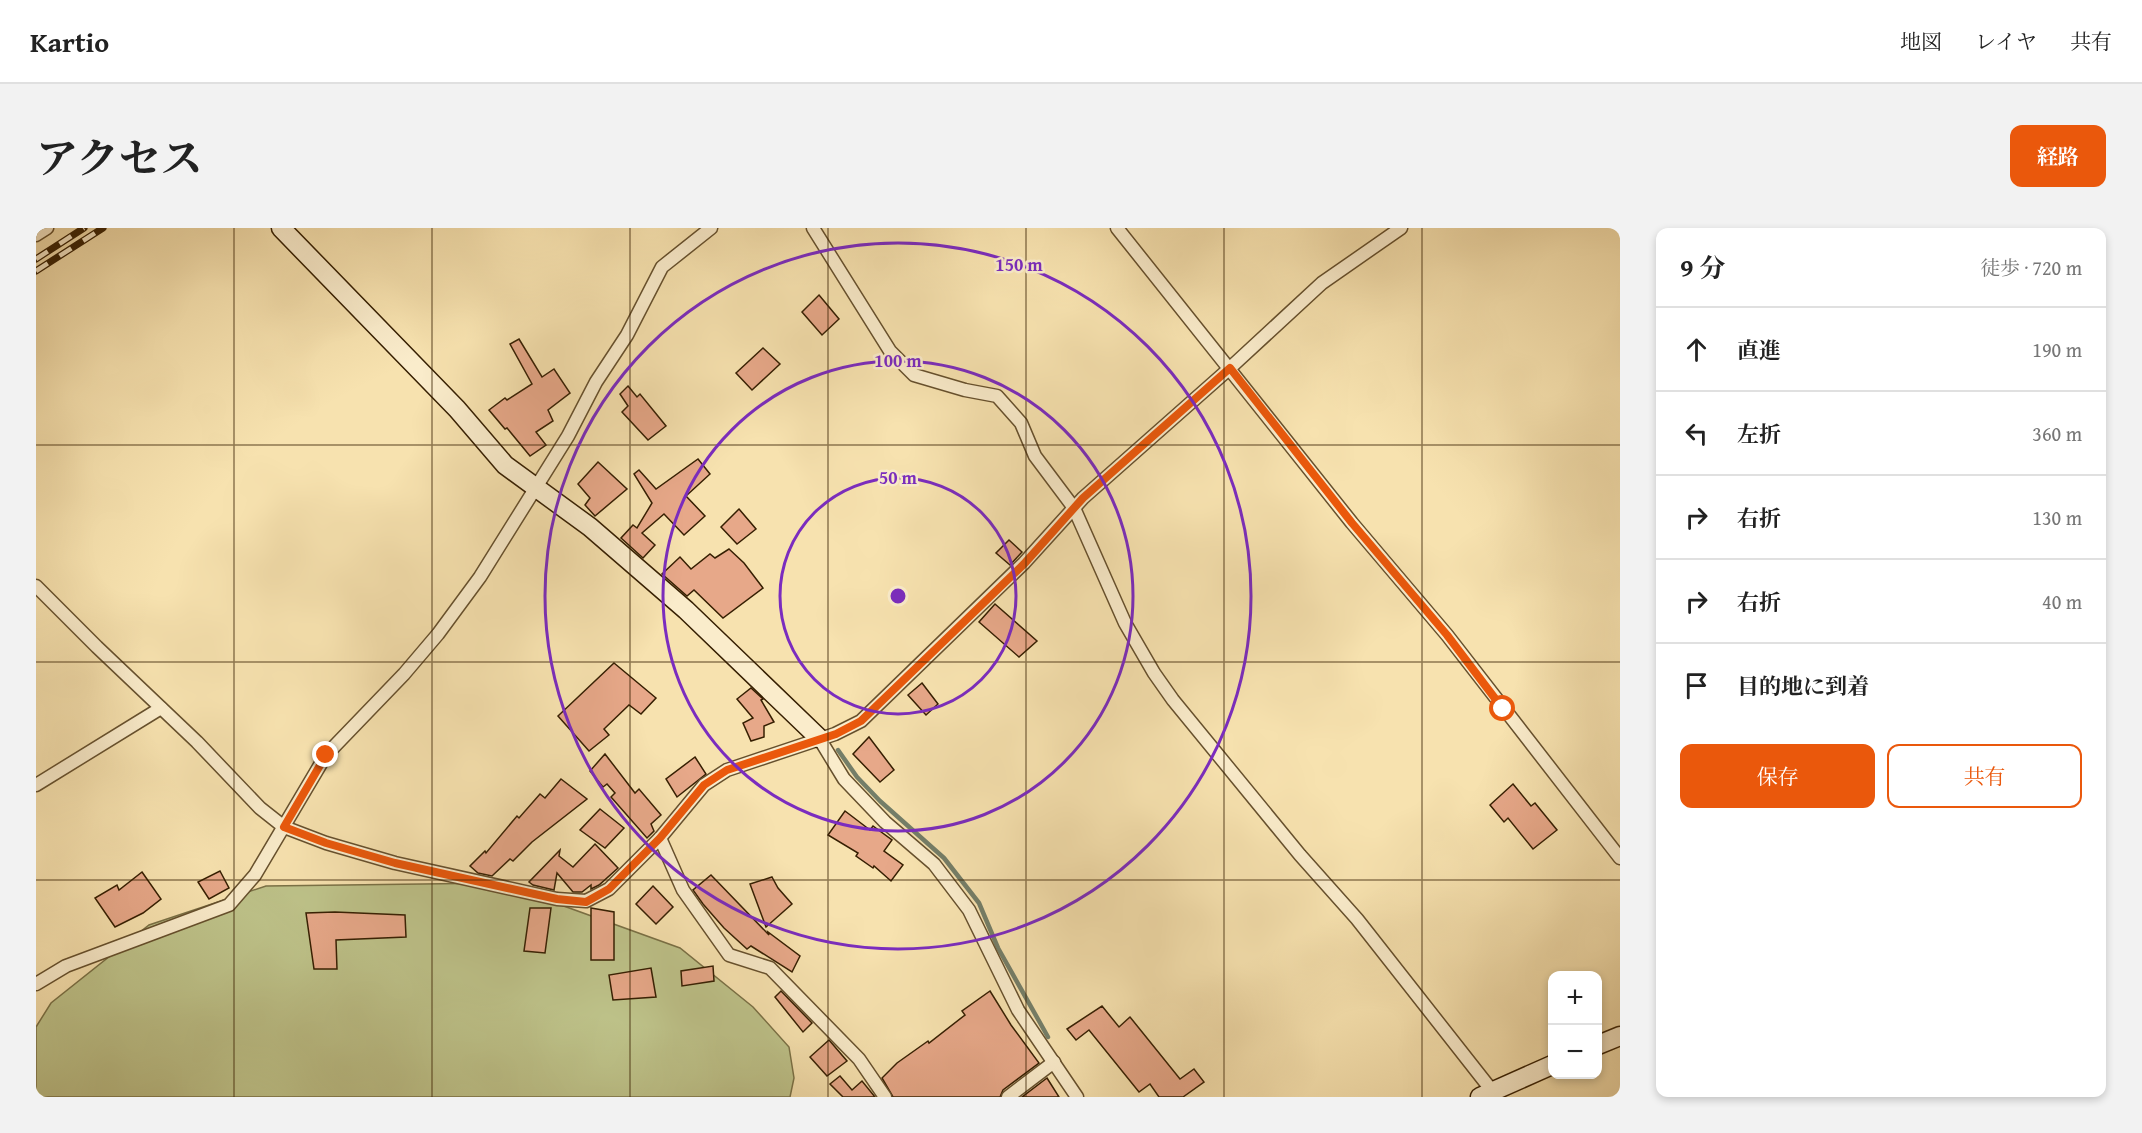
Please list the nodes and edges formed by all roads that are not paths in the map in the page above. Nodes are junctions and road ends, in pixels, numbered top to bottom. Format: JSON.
{"nodes":[{"id":1,"x":47,"y":228,"type":"edge"},
{"id":2,"x":281,"y":228,"type":"edge"},
{"id":3,"x":711,"y":228,"type":"edge"},
{"id":4,"x":813,"y":228,"type":"edge"},
{"id":5,"x":1117,"y":228,"type":"edge"},
{"id":6,"x":1401,"y":228,"type":"edge"},
{"id":7,"x":36,"y":235,"type":"edge"},
{"id":8,"x":1230,"y":368,"type":"junction"},
{"id":9,"x":536,"y":489,"type":"junction"},
{"id":10,"x":1074,"y":508,"type":"junction"},
{"id":11,"x":36,"y":586,"type":"edge"},
{"id":12,"x":161,"y":708,"type":"junction"},
{"id":13,"x":819,"y":738,"type":"junction"},
{"id":14,"x":36,"y":785,"type":"edge"},
{"id":15,"x":284,"y":827,"type":"junction"},
{"id":16,"x":660,"y":838,"type":"junction"},
{"id":17,"x":1620,"y":858,"type":"edge"},
{"id":18,"x":36,"y":984,"type":"edge"},
{"id":19,"x":1620,"y":1036,"type":"edge"},
{"id":20,"x":1602,"y":1043,"type":"edge"},
{"id":21,"x":1054,"y":1062,"type":"junction"},
{"id":22,"x":1548,"y":1067,"type":"edge"},
{"id":23,"x":1487,"y":1094,"type":"edge"},
{"id":24,"x":885,"y":1097,"type":"edge"},
{"id":25,"x":1008,"y":1097,"type":"edge"},
{"id":26,"x":1077,"y":1097,"type":"edge"}],
"edges":[{"from":1,"to":7,"type":"street"},
{"from":2,"to":9,"type":"street"},
{"from":3,"to":9,"type":"street"},
{"from":4,"to":10,"type":"street"},
{"from":5,"to":8,"type":"street"},
{"from":6,"to":8,"type":"street"},
{"from":8,"to":10,"type":"street"},
{"from":8,"to":17,"type":"street"},
{"from":9,"to":13,"type":"street"},
{"from":9,"to":15,"type":"street"},
{"from":10,"to":13,"type":"street"},
{"from":10,"to":23,"type":"street"},
{"from":11,"to":12,"type":"street"},
{"from":12,"to":14,"type":"street"},
{"from":12,"to":15,"type":"street"},
{"from":13,"to":16,"type":"street"},
{"from":13,"to":21,"type":"street"},
{"from":15,"to":16,"type":"street"},
{"from":15,"to":18,"type":"street"},
{"from":16,"to":24,"type":"street"},
{"from":19,"to":20,"type":"street"},
{"from":21,"to":25,"type":"street"},
{"from":21,"to":26,"type":"street"},
{"from":22,"to":23,"type":"street"}]}
